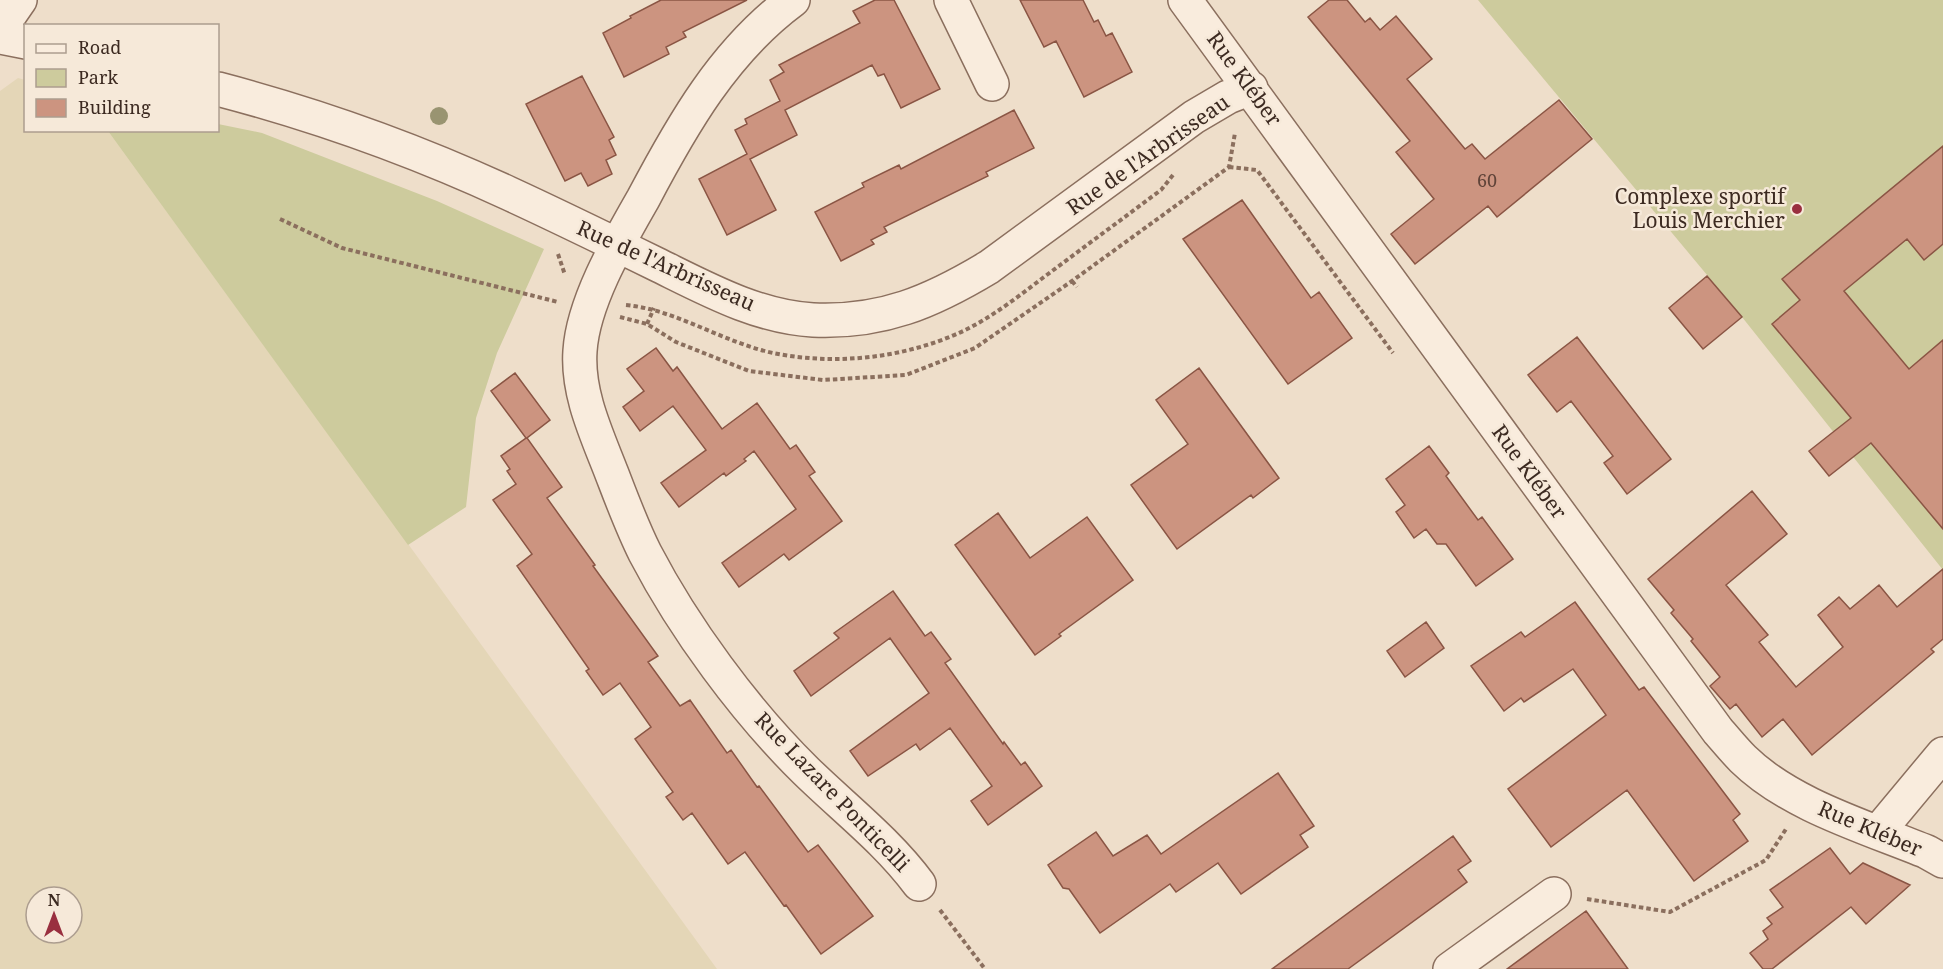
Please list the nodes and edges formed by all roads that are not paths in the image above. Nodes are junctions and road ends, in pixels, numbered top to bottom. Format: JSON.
{"nodes":[{"id":1,"x":20,"y":0,"type":"edge"},
{"id":2,"x":793,"y":0,"type":"edge"},
{"id":3,"x":951,"y":0,"type":"edge"},
{"id":4,"x":1185,"y":0,"type":"edge"},
{"id":5,"x":0,"y":29,"type":"edge"},
{"id":6,"x":0,"y":37,"type":"edge"},
{"id":7,"x":24,"y":42,"type":"edge"},
{"id":8,"x":992,"y":84,"type":"dead end"},
{"id":9,"x":1251,"y":88,"type":"junction"},
{"id":10,"x":219,"y":89,"type":"edge"},
{"id":11,"x":617,"y":246,"type":"junction"},
{"id":12,"x":1943,"y":754,"type":"edge"},
{"id":13,"x":1878,"y":832,"type":"junction"},
{"id":14,"x":1943,"y":861,"type":"edge"},
{"id":15,"x":919,"y":884,"type":"road end"},
{"id":16,"x":1554,"y":894,"type":"road end"},
{"id":17,"x":1450,"y":969,"type":"edge"}],
"edges":[{"from":1,"to":5,"type":"street"},
{"from":2,"to":11,"type":"street","name":"Rue Lazare Ponticelli"},
{"from":3,"to":8,"type":"street"},
{"from":4,"to":9,"type":"street","name":"Rue Kléber"},
{"from":6,"to":7,"type":"street"},
{"from":9,"to":11,"type":"street","name":"Rue de l'Arbrisseau"},
{"from":9,"to":13,"type":"street","name":"Rue Kléber"},
{"from":10,"to":11,"type":"street","name":"Rue de l'Arbrisseau"},
{"from":11,"to":15,"type":"street","name":"Rue Lazare Ponticelli"},
{"from":12,"to":13,"type":"street"},
{"from":13,"to":14,"type":"street","name":"Rue Kléber"},
{"from":16,"to":17,"type":"street"}]}
